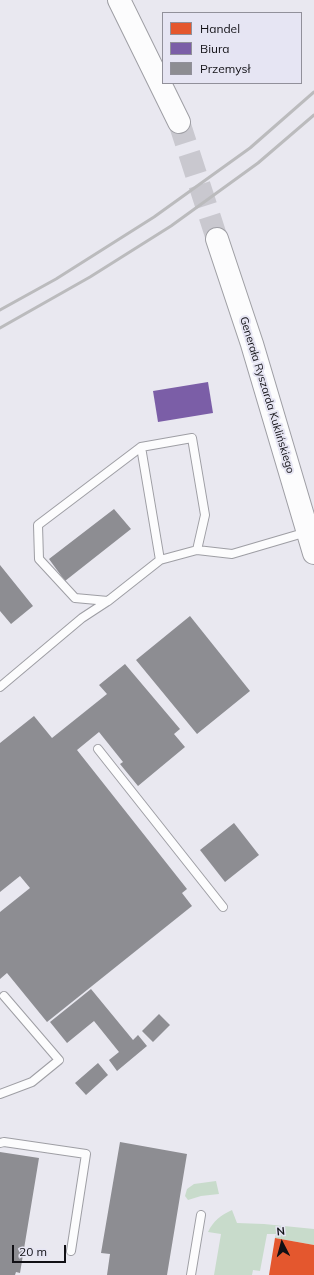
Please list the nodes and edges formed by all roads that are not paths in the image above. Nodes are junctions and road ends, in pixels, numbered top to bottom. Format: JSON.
{"nodes":[{"id":1,"x":119,"y":0,"type":"edge"},
{"id":2,"x":179,"y":122,"type":"tunnel mouth"},
{"id":3,"x":217,"y":239,"type":"tunnel mouth"},
{"id":4,"x":141,"y":447,"type":"junction"},
{"id":5,"x":311,"y":530,"type":"edge"},
{"id":6,"x":197,"y":550,"type":"junction"},
{"id":7,"x":314,"y":552,"type":"edge"},
{"id":8,"x":160,"y":560,"type":"junction"},
{"id":9,"x":108,"y":601,"type":"junction"},
{"id":10,"x":0,"y":688,"type":"edge"},
{"id":11,"x":98,"y":749,"type":"dead end"},
{"id":12,"x":224,"y":907,"type":"dead end"},
{"id":13,"x":4,"y":996,"type":"dead end"},
{"id":14,"x":0,"y":1094,"type":"edge"},
{"id":15,"x":0,"y":1143,"type":"edge"},
{"id":16,"x":201,"y":1215,"type":"dead end"},
{"id":17,"x":71,"y":1251,"type":"dead end"},
{"id":18,"x":192,"y":1275,"type":"edge"}],
"edges":[{"from":1,"to":2,"type":"main road"},
{"from":3,"to":5,"type":"main road","name":"Generała Ryszarda Kuklińskiego"},
{"from":4,"to":6,"type":"lane"},
{"from":4,"to":8,"type":"lane"},
{"from":4,"to":9,"type":"lane"},
{"from":5,"to":6,"type":"lane"},
{"from":5,"to":7,"type":"main road","name":"Generała Ryszarda Kuklińskiego"},
{"from":6,"to":8,"type":"lane"},
{"from":8,"to":9,"type":"lane"},
{"from":9,"to":10,"type":"lane"},
{"from":11,"to":12,"type":"lane"},
{"from":13,"to":14,"type":"lane"},
{"from":15,"to":17,"type":"lane"},
{"from":16,"to":18,"type":"lane"}]}
